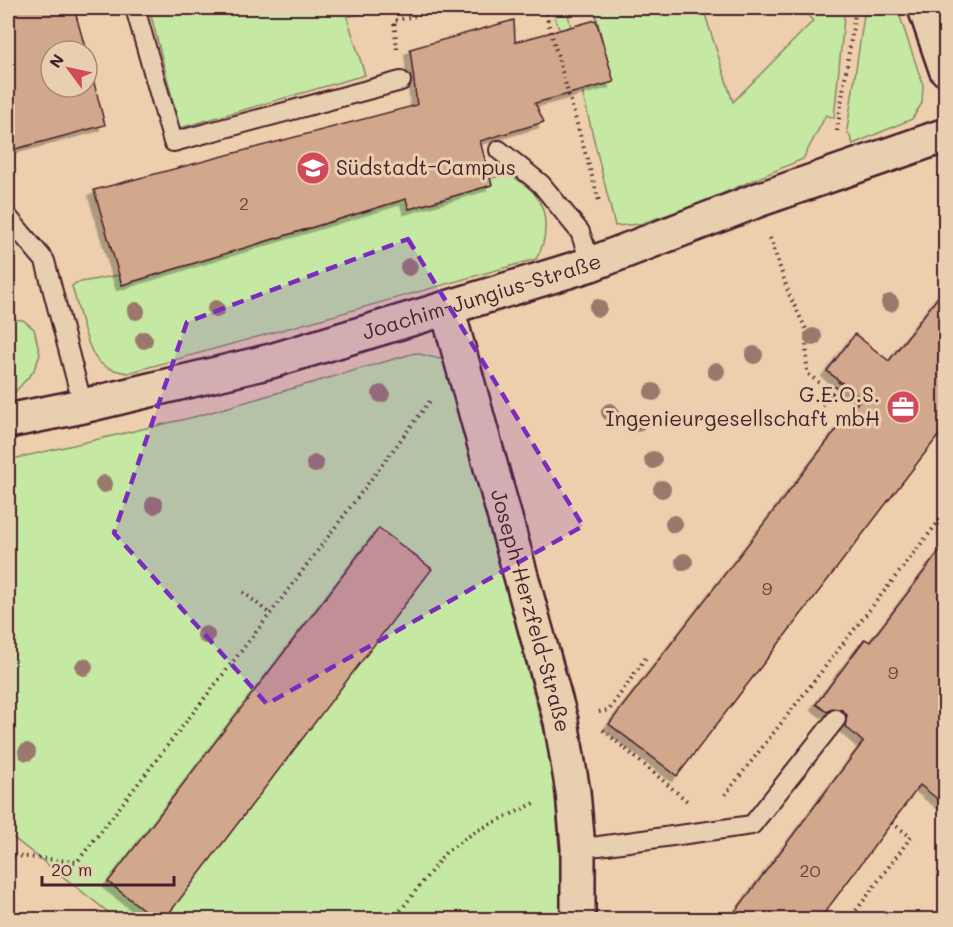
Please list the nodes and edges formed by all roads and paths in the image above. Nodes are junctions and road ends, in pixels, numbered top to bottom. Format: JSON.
{"nodes":[{"id":1,"x":135,"y":8,"type":"edge"},
{"id":2,"x":444,"y":8,"type":"edge"},
{"id":3,"x":544,"y":8,"type":"edge"},
{"id":4,"x":853,"y":8,"type":"edge"},
{"id":5,"x":925,"y":8,"type":"edge"},
{"id":6,"x":945,"y":69,"type":"edge"},
{"id":7,"x":401,"y":81,"type":"joint"},
{"id":8,"x":945,"y":135,"type":"edge"},
{"id":9,"x":499,"y":150,"type":"dead end"},
{"id":10,"x":844,"y":171,"type":"junction"},
{"id":11,"x":8,"y":217,"type":"edge"},
{"id":12,"x":580,"y":232,"type":"junction"},
{"id":13,"x":774,"y":247,"type":"dead end"},
{"id":14,"x":591,"y":264,"type":"junction"},
{"id":15,"x":447,"y":308,"type":"junction"},
{"id":16,"x":840,"y":381,"type":"dead end"},
{"id":17,"x":832,"y":393,"type":"junction"},
{"id":18,"x":83,"y":406,"type":"junction"},
{"id":19,"x":424,"y":410,"type":"dead end"},
{"id":20,"x":8,"y":421,"type":"edge"},
{"id":21,"x":812,"y":421,"type":"dead end"},
{"id":22,"x":945,"y":512,"type":"edge"},
{"id":23,"x":243,"y":592,"type":"dead end"},
{"id":24,"x":270,"y":614,"type":"junction"},
{"id":25,"x":647,"y":656,"type":"dead end"},
{"id":26,"x":573,"y":718,"type":"junction"},
{"id":27,"x":836,"y":719,"type":"dead end"},
{"id":28,"x":573,"y":792,"type":"junction"},
{"id":29,"x":713,"y":823,"type":"junction"},
{"id":30,"x":892,"y":823,"type":"dead end"},
{"id":31,"x":578,"y":847,"type":"junction"},
{"id":32,"x":8,"y":855,"type":"edge"},
{"id":33,"x":393,"y":920,"type":"edge"},
{"id":34,"x":578,"y":920,"type":"edge"},
{"id":35,"x":849,"y":920,"type":"edge"}],
"edges":[{"from":1,"to":7,"type":"lane"},
{"from":2,"to":7,"type":"path"},
{"from":3,"to":12,"type":"path"},
{"from":4,"to":10,"type":"path"},
{"from":5,"to":6,"type":"street"},
{"from":8,"to":10,"type":"street","name":"Joachim-Jungius-Straße"},
{"from":9,"to":12,"type":"lane"},
{"from":10,"to":14,"type":"street","name":"Joachim-Jungius-Straße"},
{"from":11,"to":18,"type":"lane"},
{"from":12,"to":14,"type":"lane"},
{"from":13,"to":17,"type":"path"},
{"from":14,"to":15,"type":"street","name":"Joachim-Jungius-Straße"},
{"from":15,"to":18,"type":"street","name":"Joachim-Jungius-Straße"},
{"from":15,"to":26,"type":"street","name":"Joseph-Herzfeld-Straße"},
{"from":16,"to":17,"type":"path"},
{"from":17,"to":21,"type":"path"},
{"from":18,"to":20,"type":"street","name":"Joachim-Jungius-Straße"},
{"from":19,"to":24,"type":"path"},
{"from":22,"to":29,"type":"path"},
{"from":23,"to":24,"type":"path"},
{"from":24,"to":32,"type":"path"},
{"from":25,"to":26,"type":"path"},
{"from":26,"to":28,"type":"street","name":"Joseph-Herzfeld-Straße"},
{"from":26,"to":29,"type":"path"},
{"from":27,"to":29,"type":"lane"},
{"from":28,"to":31,"type":"street","name":"Joseph-Herzfeld-Straße"},
{"from":28,"to":33,"type":"path"},
{"from":29,"to":31,"type":"lane"},
{"from":30,"to":35,"type":"path"},
{"from":31,"to":34,"type":"street","name":"Joseph-Herzfeld-Straße"}]}
